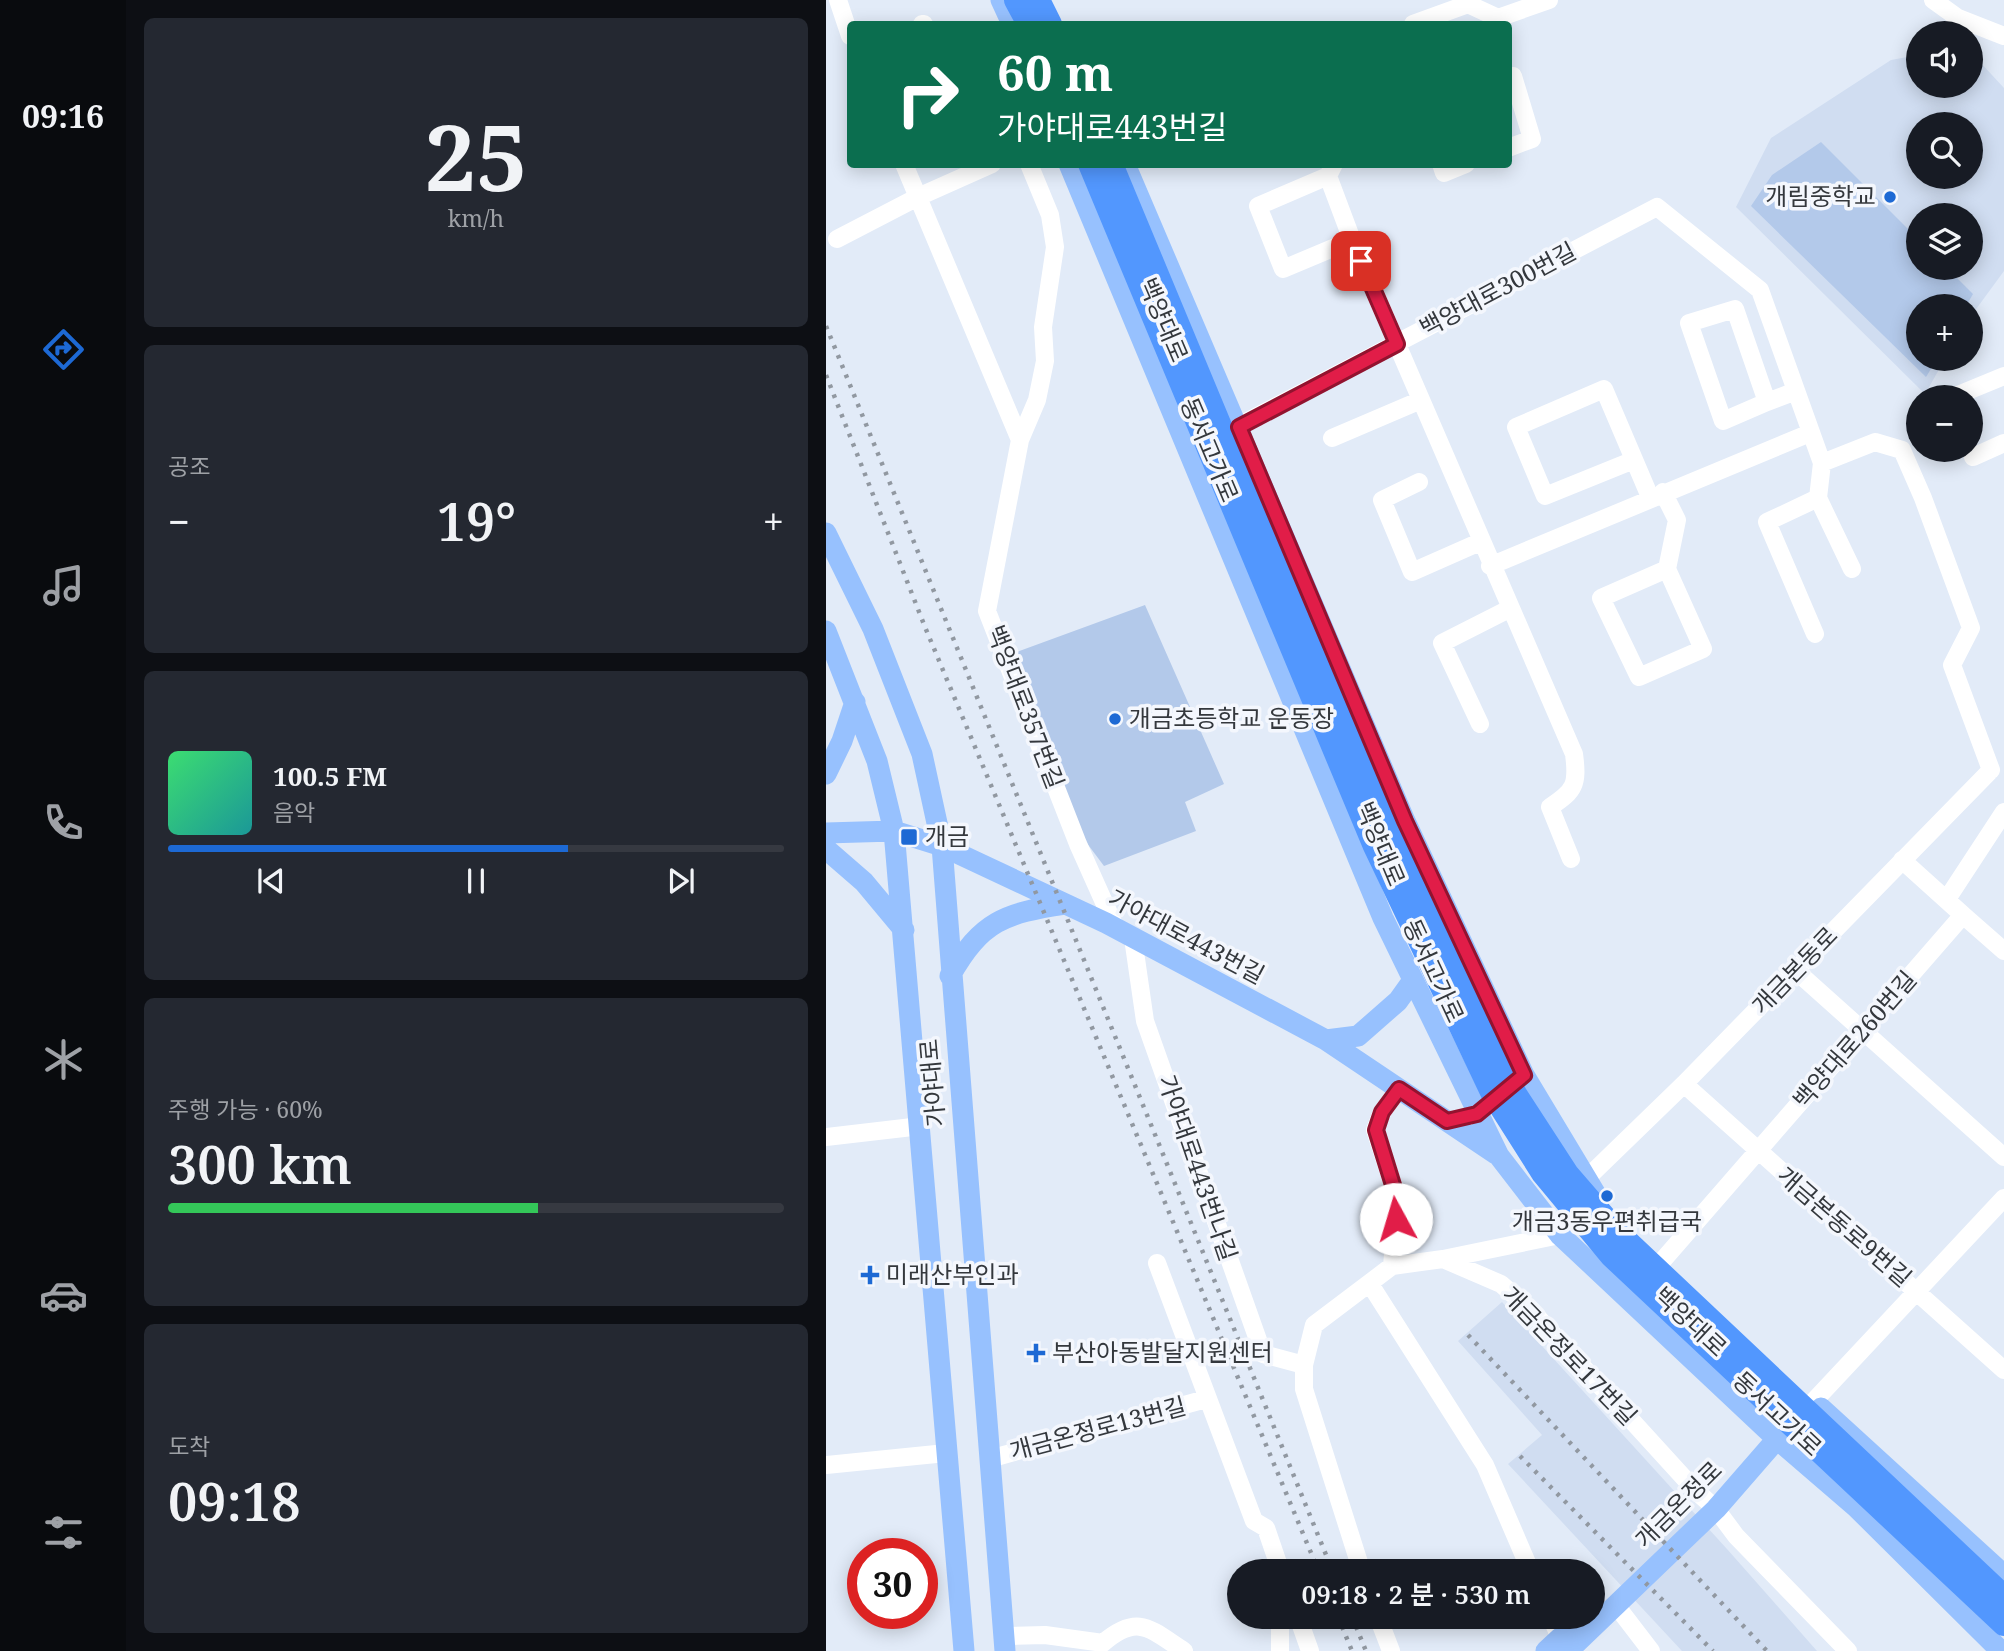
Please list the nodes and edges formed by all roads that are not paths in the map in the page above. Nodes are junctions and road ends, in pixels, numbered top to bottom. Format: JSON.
{"nodes":[{"id":1,"x":838,"y":0,"type":"edge"},
{"id":2,"x":1001,"y":0,"type":"edge"},
{"id":3,"x":1016,"y":0,"type":"edge"},
{"id":4,"x":1038,"y":0,"type":"edge"},
{"id":5,"x":1051,"y":0,"type":"edge"},
{"id":6,"x":1549,"y":0,"type":"edge"},
{"id":7,"x":1933,"y":0,"type":"edge"},
{"id":8,"x":1011,"y":21,"type":"edge"},
{"id":9,"x":1027,"y":21,"type":"edge"},
{"id":10,"x":1049,"y":21,"type":"edge"},
{"id":11,"x":1062,"y":21,"type":"edge"},
{"id":12,"x":1421,"y":21,"type":"edge"},
{"id":13,"x":1499,"y":21,"type":"edge"},
{"id":14,"x":847,"y":27,"type":"edge"},
{"id":15,"x":2004,"y":36,"type":"edge"},
{"id":16,"x":1512,"y":77,"type":"edge"},
{"id":17,"x":1512,"y":146,"type":"edge"},
{"id":18,"x":906,"y":168,"type":"edge"},
{"id":19,"x":983,"y":168,"type":"edge"},
{"id":20,"x":1031,"y":168,"type":"edge"},
{"id":21,"x":1071,"y":168,"type":"edge"},
{"id":22,"x":1092,"y":168,"type":"edge"},
{"id":23,"x":1113,"y":168,"type":"edge"},
{"id":24,"x":1127,"y":168,"type":"edge"},
{"id":25,"x":1442,"y":168,"type":"edge"},
{"id":26,"x":1456,"y":168,"type":"edge"},
{"id":27,"x":1331,"y":170,"type":"edge"},
{"id":28,"x":918,"y":197,"type":"junction"},
{"id":29,"x":837,"y":239,"type":"dead end"},
{"id":30,"x":1352,"y":240,"type":"junction"},
{"id":31,"x":1397,"y":344,"type":"junction"},
{"id":32,"x":2004,"y":376,"type":"edge"},
{"id":33,"x":1982,"y":385,"type":"edge"},
{"id":34,"x":1796,"y":391,"type":"junction"},
{"id":35,"x":1421,"y":400,"type":"junction"},
{"id":36,"x":1767,"y":402,"type":"junction"},
{"id":37,"x":1239,"y":427,"type":"junction"},
{"id":38,"x":1810,"y":433,"type":"junction"},
{"id":39,"x":1332,"y":438,"type":"dead end"},
{"id":40,"x":1020,"y":440,"type":"junction"},
{"id":41,"x":2004,"y":443,"type":"edge"},
{"id":42,"x":1190,"y":452,"type":"junction"},
{"id":43,"x":1983,"y":452,"type":"edge"},
{"id":44,"x":1634,"y":460,"type":"junction"},
{"id":45,"x":1822,"y":463,"type":"junction"},
{"id":46,"x":1419,"y":482,"type":"dead end"},
{"id":47,"x":1656,"y":495,"type":"junction"},
{"id":48,"x":1818,"y":498,"type":"junction"},
{"id":49,"x":826,"y":533,"type":"edge"},
{"id":50,"x":1480,"y":542,"type":"junction"},
{"id":51,"x":1490,"y":566,"type":"junction"},
{"id":52,"x":1667,"y":569,"type":"junction"},
{"id":53,"x":1852,"y":569,"type":"dead end"},
{"id":54,"x":1509,"y":608,"type":"junction"},
{"id":55,"x":826,"y":631,"type":"edge"},
{"id":56,"x":1815,"y":635,"type":"dead end"},
{"id":57,"x":855,"y":702,"type":"junction"},
{"id":58,"x":1480,"y":724,"type":"dead end"},
{"id":59,"x":1998,"y":773,"type":"edge"},
{"id":60,"x":826,"y":774,"type":"edge"},
{"id":61,"x":2004,"y":812,"type":"edge"},
{"id":62,"x":894,"y":831,"type":"junction"},
{"id":63,"x":826,"y":833,"type":"edge"},
{"id":64,"x":942,"y":846,"type":"junction"},
{"id":65,"x":826,"y":849,"type":"edge"},
{"id":66,"x":1571,"y":859,"type":"dead end"},
{"id":67,"x":1902,"y":860,"type":"junction"},
{"id":68,"x":1947,"y":900,"type":"junction"},
{"id":69,"x":1065,"y":904,"type":"junction"},
{"id":70,"x":1963,"y":915,"type":"junction"},
{"id":71,"x":904,"y":930,"type":"junction"},
{"id":72,"x":1118,"y":930,"type":"junction"},
{"id":73,"x":2004,"y":951,"type":"edge"},
{"id":74,"x":1795,"y":970,"type":"junction"},
{"id":75,"x":950,"y":976,"type":"junction"},
{"id":76,"x":1413,"y":980,"type":"junction"},
{"id":77,"x":1863,"y":1031,"type":"junction"},
{"id":78,"x":1326,"y":1040,"type":"junction"},
{"id":79,"x":1524,"y":1075,"type":"junction"},
{"id":80,"x":1684,"y":1084,"type":"junction"},
{"id":81,"x":1399,"y":1089,"type":"junction"},
{"id":82,"x":1477,"y":1114,"type":"junction"},
{"id":83,"x":1447,"y":1121,"type":"junction"},
{"id":84,"x":921,"y":1126,"type":"junction"},
{"id":85,"x":826,"y":1137,"type":"edge"},
{"id":86,"x":1758,"y":1152,"type":"junction"},
{"id":87,"x":1499,"y":1156,"type":"junction"},
{"id":88,"x":2004,"y":1157,"type":"edge"},
{"id":89,"x":1585,"y":1180,"type":"junction"},
{"id":90,"x":2004,"y":1198,"type":"edge"},
{"id":91,"x":1608,"y":1209,"type":"junction"},
{"id":92,"x":1560,"y":1235,"type":"junction"},
{"id":93,"x":1443,"y":1259,"type":"junction"},
{"id":94,"x":1662,"y":1260,"type":"junction"},
{"id":95,"x":1157,"y":1264,"type":"dead end"},
{"id":96,"x":1392,"y":1266,"type":"junction"},
{"id":97,"x":1370,"y":1284,"type":"junction"},
{"id":98,"x":1917,"y":1290,"type":"junction"},
{"id":99,"x":1304,"y":1365,"type":"junction"},
{"id":100,"x":2004,"y":1370,"type":"edge"},
{"id":101,"x":1206,"y":1399,"type":"junction"},
{"id":102,"x":1814,"y":1401,"type":"junction"},
{"id":103,"x":1777,"y":1439,"type":"junction"},
{"id":104,"x":946,"y":1453,"type":"junction"},
{"id":105,"x":989,"y":1458,"type":"junction"},
{"id":106,"x":826,"y":1465,"type":"edge"},
{"id":107,"x":1713,"y":1512,"type":"junction"},
{"id":108,"x":1277,"y":1559,"type":"edge"},
{"id":109,"x":1358,"y":1559,"type":"edge"},
{"id":110,"x":1525,"y":1559,"type":"edge"},
{"id":111,"x":1997,"y":1568,"type":"edge"},
{"id":112,"x":2004,"y":1582,"type":"edge"},
{"id":113,"x":2004,"y":1597,"type":"edge"},
{"id":114,"x":1946,"y":1598,"type":"junction"},
{"id":115,"x":1615,"y":1604,"type":"junction"},
{"id":116,"x":2004,"y":1623,"type":"edge"},
{"id":117,"x":1286,"y":1629,"type":"edge"},
{"id":118,"x":1296,"y":1629,"type":"edge"},
{"id":119,"x":1383,"y":1629,"type":"edge"},
{"id":120,"x":1005,"y":1644,"type":"edge"},
{"id":121,"x":1558,"y":1646,"type":"edge"},
{"id":122,"x":964,"y":1651,"type":"edge"},
{"id":123,"x":1184,"y":1651,"type":"edge"},
{"id":124,"x":1280,"y":1651,"type":"edge"},
{"id":125,"x":1310,"y":1651,"type":"edge"},
{"id":126,"x":1391,"y":1651,"type":"edge"},
{"id":127,"x":1585,"y":1651,"type":"edge"},
{"id":128,"x":1651,"y":1651,"type":"edge"},
{"id":129,"x":1848,"y":1651,"type":"edge"},
{"id":130,"x":2001,"y":1651,"type":"edge"}],
"edges":[{"from":1,"to":14,"type":"street"},
{"from":2,"to":8,"type":"main road"},
{"from":3,"to":9,"type":"highway"},
{"from":4,"to":10,"type":"highway"},
{"from":5,"to":11,"type":"main road"},
{"from":6,"to":13,"type":"street"},
{"from":7,"to":15,"type":"street"},
{"from":12,"to":13,"type":"street"},
{"from":16,"to":17,"type":"street"},
{"from":18,"to":28,"type":"street"},
{"from":19,"to":28,"type":"street"},
{"from":20,"to":40,"type":"street","name":"백양대로357번길"},
{"from":21,"to":42,"type":"main road","name":"백양대로"},
{"from":22,"to":116,"type":"highway","name":"동서고가로"},
{"from":23,"to":113,"type":"highway","name":"동서고가로"},
{"from":24,"to":37,"type":"main road","name":"백양대로"},
{"from":25,"to":26,"type":"street"},
{"from":27,"to":30,"type":"street"},
{"from":27,"to":30,"type":"street"},
{"from":28,"to":29,"type":"street"},
{"from":28,"to":40,"type":"street"},
{"from":30,"to":31,"type":"street"},
{"from":31,"to":34,"type":"street","name":"백양대로300번길"},
{"from":31,"to":35,"type":"street"},
{"from":31,"to":37,"type":"street","name":"백양대로300번길"},
{"from":32,"to":33,"type":"street"},
{"from":34,"to":36,"type":"street"},
{"from":34,"to":38,"type":"street"},
{"from":35,"to":39,"type":"street"},
{"from":35,"to":50,"type":"street"},
{"from":36,"to":36,"type":"street"},
{"from":37,"to":42,"type":"street","name":"백양대로300번길"},
{"from":37,"to":79,"type":"main road","name":"백양대로"},
{"from":38,"to":45,"type":"street"},
{"from":38,"to":47,"type":"street"},
{"from":40,"to":72,"type":"street","name":"백양대로357번길"},
{"from":41,"to":43,"type":"street"},
{"from":42,"to":76,"type":"main road","name":"백양대로"},
{"from":44,"to":44,"type":"street"},
{"from":44,"to":47,"type":"street"},
{"from":45,"to":48,"type":"street"},
{"from":45,"to":59,"type":"street"},
{"from":46,"to":50,"type":"street"},
{"from":47,"to":51,"type":"street"},
{"from":47,"to":52,"type":"street"},
{"from":48,"to":53,"type":"street"},
{"from":48,"to":56,"type":"street"},
{"from":49,"to":64,"type":"main road","name":"가야대로"},
{"from":50,"to":51,"type":"street"},
{"from":51,"to":54,"type":"street"},
{"from":52,"to":52,"type":"street"},
{"from":54,"to":58,"type":"street"},
{"from":54,"to":66,"type":"street"},
{"from":55,"to":57,"type":"main road","name":"가야대로"},
{"from":57,"to":60,"type":"main road"},
{"from":57,"to":62,"type":"main road","name":"가야대로"},
{"from":59,"to":67,"type":"street","name":"개금본동로"},
{"from":61,"to":68,"type":"street"},
{"from":62,"to":63,"type":"main road","name":"가야대로443번길"},
{"from":62,"to":64,"type":"main road","name":"가야대로443번길"},
{"from":62,"to":71,"type":"main road","name":"가야대로"},
{"from":64,"to":69,"type":"main road","name":"가야대로443번길"},
{"from":64,"to":75,"type":"main road","name":"가야대로"},
{"from":65,"to":71,"type":"main road"},
{"from":67,"to":68,"type":"street"},
{"from":67,"to":74,"type":"street","name":"개금본동로"},
{"from":68,"to":70,"type":"street"},
{"from":69,"to":72,"type":"main road","name":"가야대로443번길"},
{"from":69,"to":75,"type":"main road"},
{"from":70,"to":73,"type":"street"},
{"from":70,"to":77,"type":"street","name":"백양대로260번길"},
{"from":71,"to":84,"type":"main road","name":"가야대로"},
{"from":72,"to":78,"type":"main road","name":"가야대로443번길"},
{"from":72,"to":99,"type":"street","name":"가야대로443번나길"},
{"from":74,"to":77,"type":"street"},
{"from":74,"to":80,"type":"street","name":"개금본동로"},
{"from":75,"to":105,"type":"main road","name":"가야대로"},
{"from":76,"to":78,"type":"main road"},
{"from":76,"to":82,"type":"main road","name":"백양대로"},
{"from":77,"to":86,"type":"street","name":"백양대로260번길"},
{"from":77,"to":88,"type":"street"},
{"from":78,"to":81,"type":"main road","name":"가야대로443번길"},
{"from":79,"to":82,"type":"main road"},
{"from":79,"to":89,"type":"main road","name":"백양대로"},
{"from":80,"to":86,"type":"street","name":"개금본동로9번길"},
{"from":80,"to":89,"type":"street","name":"개금본동로"},
{"from":81,"to":83,"type":"main road","name":"가야대로443번길"},
{"from":81,"to":96,"type":"street"},
{"from":82,"to":83,"type":"main road"},
{"from":82,"to":87,"type":"main road","name":"백양대로"},
{"from":83,"to":87,"type":"main road","name":"가야대로443번길"},
{"from":84,"to":85,"type":"street"},
{"from":84,"to":104,"type":"main road","name":"가야대로"},
{"from":86,"to":94,"type":"street","name":"백양대로260번길"},
{"from":86,"to":98,"type":"street","name":"개금본동로9번길"},
{"from":87,"to":91,"type":"main road","name":"가야대로443번길"},
{"from":87,"to":92,"type":"main road","name":"백양대로"},
{"from":89,"to":91,"type":"main road","name":"백양대로"},
{"from":90,"to":98,"type":"street"},
{"from":91,"to":94,"type":"main road","name":"백양대로"},
{"from":92,"to":93,"type":"street"},
{"from":92,"to":103,"type":"main road","name":"백양대로"},
{"from":93,"to":96,"type":"street"},
{"from":93,"to":107,"type":"street","name":"개금온정로17번길"},
{"from":94,"to":102,"type":"main road","name":"백양대로"},
{"from":95,"to":101,"type":"street","name":"개금온정로13번길"},
{"from":96,"to":97,"type":"street"},
{"from":97,"to":99,"type":"street"},
{"from":97,"to":110,"type":"street"},
{"from":98,"to":100,"type":"street","name":"개금본동로9번길"},
{"from":98,"to":102,"type":"street"},
{"from":99,"to":109,"type":"street"},
{"from":101,"to":105,"type":"street","name":"개금온정로13번길"},
{"from":101,"to":108,"type":"street","name":"개금온정로13번길"},
{"from":102,"to":111,"type":"main road","name":"백양대로"},
{"from":103,"to":107,"type":"main road","name":"개금온정로"},
{"from":103,"to":114,"type":"main road","name":"백양대로"},
{"from":104,"to":106,"type":"street"},
{"from":104,"to":122,"type":"main road","name":"가야대로"},
{"from":105,"to":120,"type":"main road","name":"가야대로"},
{"from":107,"to":115,"type":"main road","name":"개금온정로"},
{"from":107,"to":129,"type":"street","name":"개금온정로17번길"},
{"from":111,"to":112,"type":"main road","name":"백양대로"},
{"from":114,"to":116,"type":"main road"},
{"from":114,"to":130,"type":"main road","name":"백양대로"},
{"from":115,"to":121,"type":"main road","name":"개금온정로"},
{"from":115,"to":127,"type":"main road","name":"개금온정로"},
{"from":115,"to":128,"type":"street"},
{"from":117,"to":124,"type":"street"},
{"from":118,"to":125,"type":"street"},
{"from":119,"to":126,"type":"street"},
{"from":120,"to":123,"type":"street"}]}
